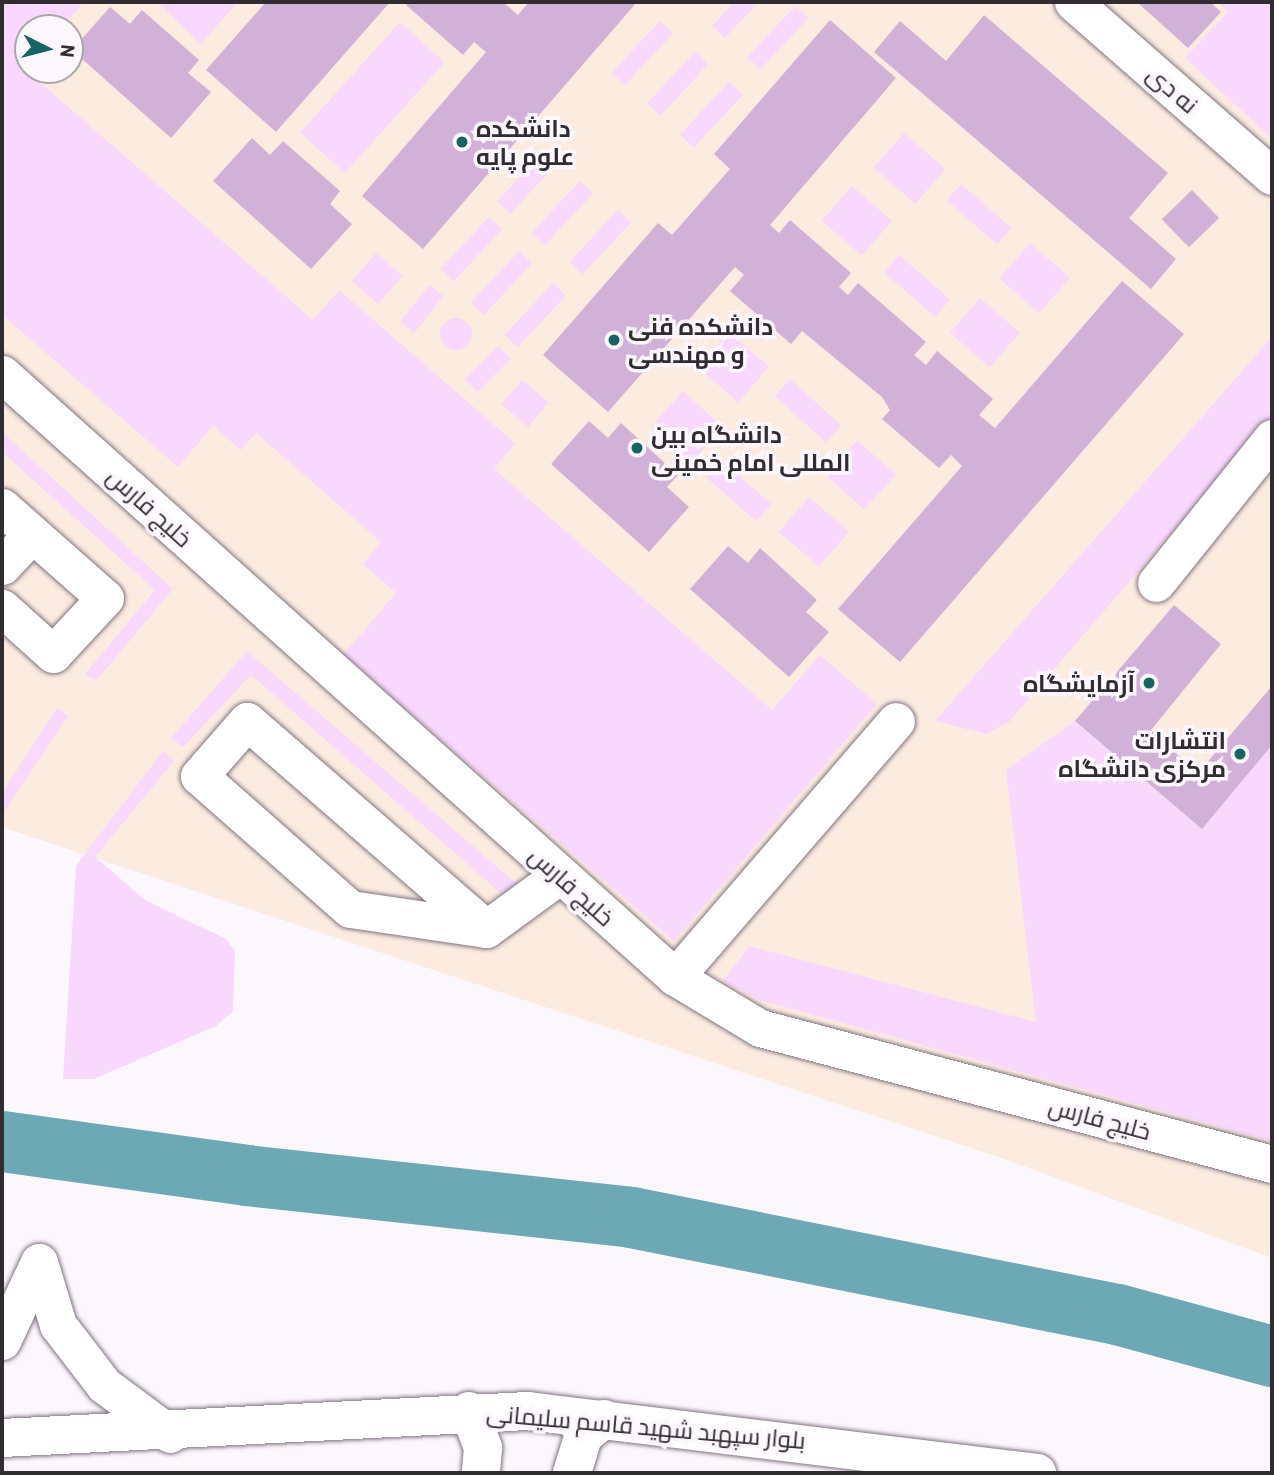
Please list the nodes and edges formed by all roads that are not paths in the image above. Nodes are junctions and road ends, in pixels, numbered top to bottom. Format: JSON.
{"nodes":[{"id":1,"x":1073,"y":2,"type":"edge"},
{"id":2,"x":1272,"y":176,"type":"edge"},
{"id":3,"x":2,"y":374,"type":"edge"},
{"id":4,"x":1272,"y":438,"type":"edge"},
{"id":5,"x":2,"y":507,"type":"edge"},
{"id":6,"x":32,"y":534,"type":"junction"},
{"id":7,"x":2,"y":566,"type":"edge"},
{"id":8,"x":1156,"y":583,"type":"dead end"},
{"id":9,"x":2,"y":607,"type":"edge"},
{"id":10,"x":896,"y":721,"type":"dead end"},
{"id":11,"x":560,"y":875,"type":"junction"},
{"id":12,"x":486,"y":929,"type":"junction"},
{"id":13,"x":676,"y":977,"type":"junction"},
{"id":14,"x":1272,"y":1164,"type":"edge"},
{"id":15,"x":2,"y":1341,"type":"edge"},
{"id":16,"x":468,"y":1410,"type":"junction"},
{"id":17,"x":604,"y":1419,"type":"junction"},
{"id":18,"x":170,"y":1434,"type":"junction"},
{"id":19,"x":2,"y":1438,"type":"edge"},
{"id":20,"x":481,"y":1473,"type":"edge"},
{"id":21,"x":572,"y":1473,"type":"edge"},
{"id":22,"x":1037,"y":1473,"type":"edge"}],
"edges":[{"from":1,"to":2,"type":"street","name":"نه دی"},
{"from":3,"to":11,"type":"street","name":"خلیج فارس"},
{"from":4,"to":8,"type":"street"},
{"from":5,"to":6,"type":"street"},
{"from":6,"to":7,"type":"street"},
{"from":6,"to":9,"type":"street"},
{"from":10,"to":13,"type":"street"},
{"from":11,"to":12,"type":"street"},
{"from":11,"to":13,"type":"street","name":"خلیج فارس"},
{"from":12,"to":12,"type":"street"},
{"from":13,"to":14,"type":"street","name":"خلیج فارس"},
{"from":15,"to":18,"type":"street"},
{"from":16,"to":17,"type":"main road","name":"بلوار سپهبد شهید قاسم سلیمانی"},
{"from":16,"to":18,"type":"main road","name":"بلوار سپهبد شهید قاسم سلیمانی"},
{"from":16,"to":20,"type":"main road"},
{"from":17,"to":21,"type":"main road"},
{"from":17,"to":22,"type":"main road","name":"بلوار سپهبد شهید قاسم سلیمانی"},
{"from":18,"to":19,"type":"main road","name":"بلوار سپهبد شهید قاسم سلیمانی"}]}
